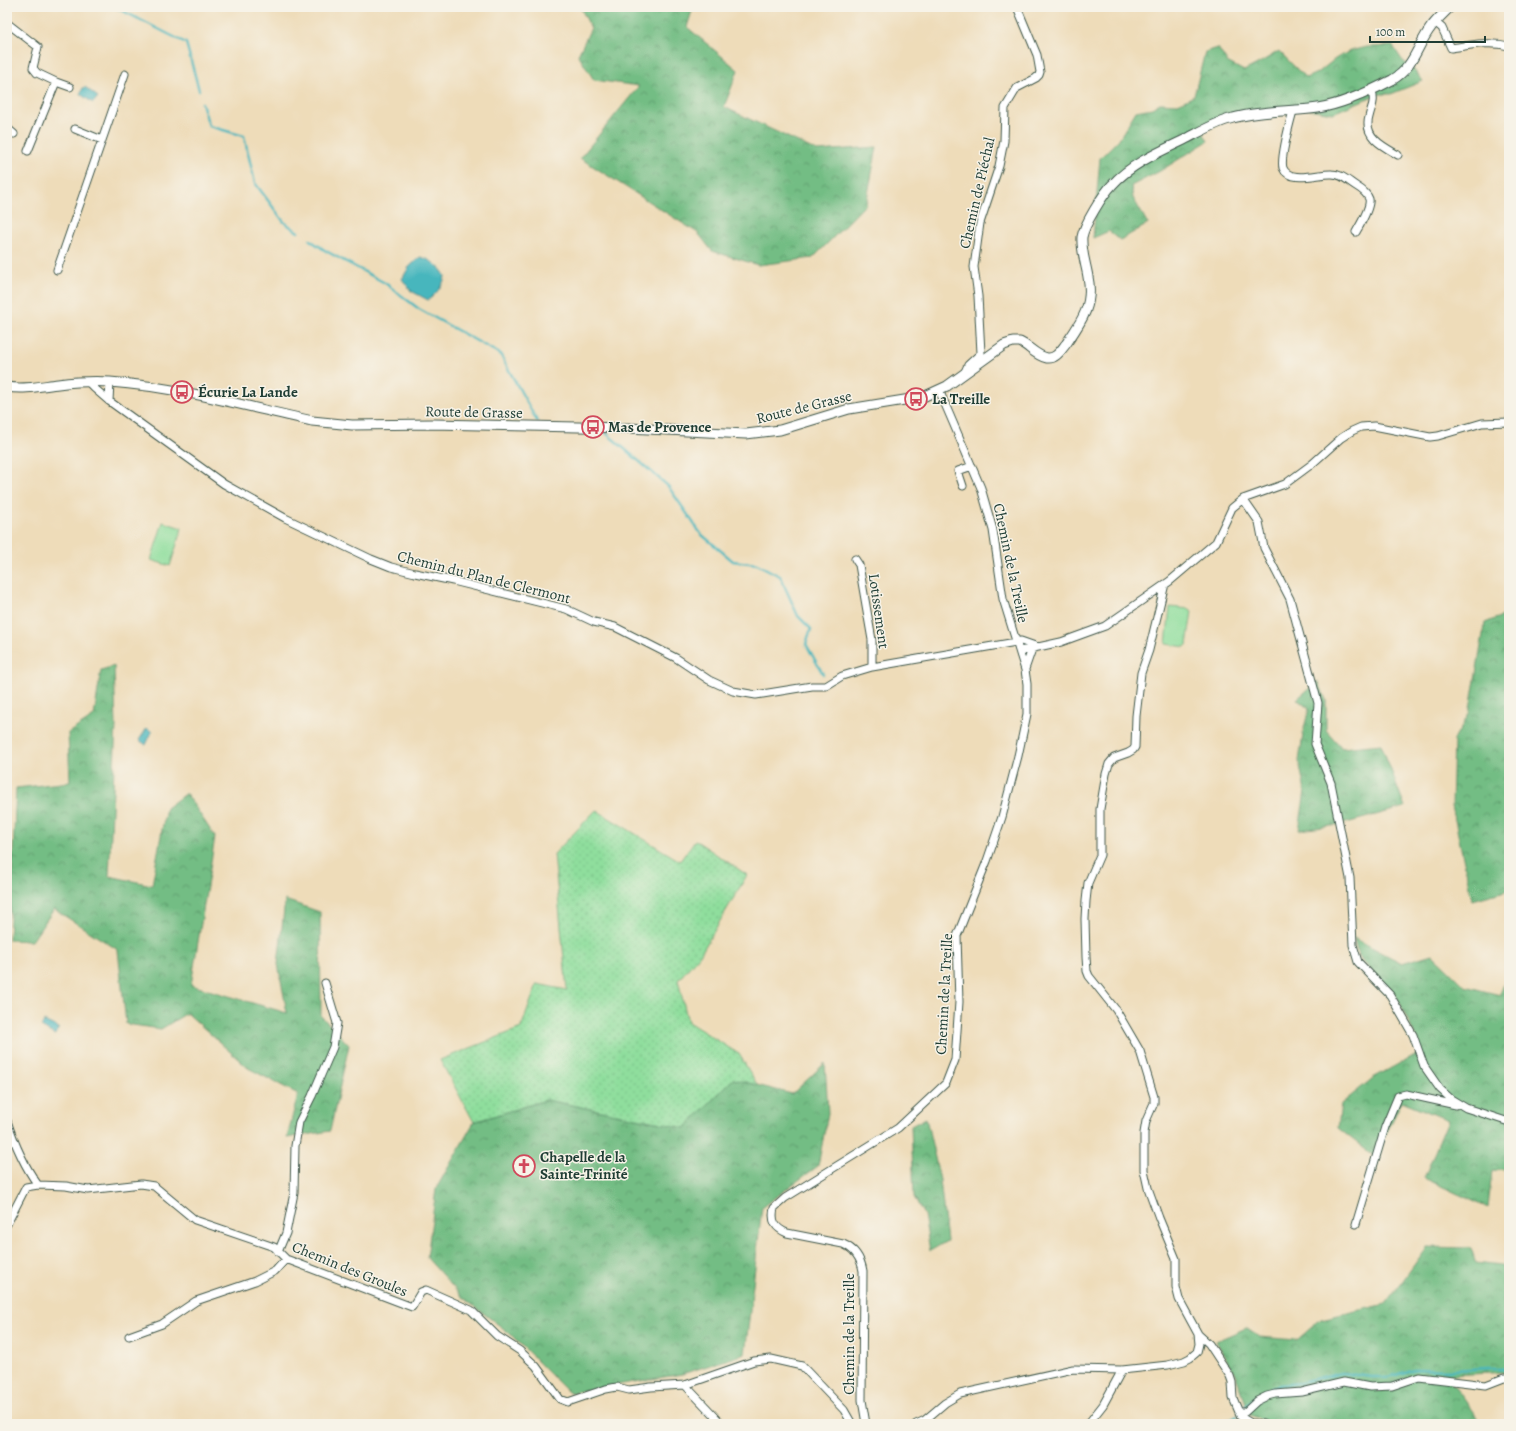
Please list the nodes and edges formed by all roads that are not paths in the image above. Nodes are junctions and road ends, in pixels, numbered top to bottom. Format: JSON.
{"nodes":[{"id":1,"x":1017,"y":7,"type":"edge"},
{"id":2,"x":1450,"y":7,"type":"edge"},
{"id":3,"x":1435,"y":22,"type":"junction"},
{"id":4,"x":7,"y":23,"type":"edge"},
{"id":5,"x":1509,"y":46,"type":"edge"},
{"id":6,"x":125,"y":74,"type":"dead end"},
{"id":7,"x":56,"y":82,"type":"junction"},
{"id":8,"x":70,"y":87,"type":"dead end"},
{"id":9,"x":1372,"y":90,"type":"junction"},
{"id":10,"x":1293,"y":111,"type":"junction"},
{"id":11,"x":7,"y":128,"type":"edge"},
{"id":12,"x":74,"y":129,"type":"dead end"},
{"id":13,"x":14,"y":134,"type":"dead end"},
{"id":14,"x":102,"y":140,"type":"junction"},
{"id":15,"x":28,"y":151,"type":"dead end"},
{"id":16,"x":1398,"y":155,"type":"dead end"},
{"id":17,"x":1356,"y":232,"type":"dead end"},
{"id":18,"x":57,"y":270,"type":"dead end"},
{"id":19,"x":964,"y":374,"type":"junction"},
{"id":20,"x":88,"y":382,"type":"junction"},
{"id":21,"x":110,"y":382,"type":"junction"},
{"id":22,"x":7,"y":387,"type":"edge"},
{"id":23,"x":939,"y":390,"type":"junction"},
{"id":24,"x":109,"y":401,"type":"junction"},
{"id":25,"x":1509,"y":422,"type":"edge"},
{"id":26,"x":972,"y":466,"type":"junction"},
{"id":27,"x":962,"y":486,"type":"dead end"},
{"id":28,"x":1243,"y":499,"type":"junction"},
{"id":29,"x":855,"y":559,"type":"dead end"},
{"id":30,"x":1165,"y":584,"type":"junction"},
{"id":31,"x":1016,"y":642,"type":"junction"},
{"id":32,"x":1035,"y":648,"type":"junction"},
{"id":33,"x":1020,"y":651,"type":"junction"},
{"id":34,"x":872,"y":667,"type":"junction"},
{"id":35,"x":1025,"y":670,"type":"junction"},
{"id":36,"x":325,"y":983,"type":"dead end"},
{"id":37,"x":1466,"y":1108,"type":"junction"},
{"id":38,"x":7,"y":1121,"type":"edge"},
{"id":39,"x":1509,"y":1122,"type":"edge"},
{"id":40,"x":38,"y":1185,"type":"junction"},
{"id":41,"x":7,"y":1224,"type":"edge"},
{"id":42,"x":1356,"y":1224,"type":"dead end"},
{"id":43,"x":278,"y":1252,"type":"junction"},
{"id":44,"x":286,"y":1259,"type":"junction"},
{"id":45,"x":1198,"y":1334,"type":"junction"},
{"id":46,"x":129,"y":1336,"type":"dead end"},
{"id":47,"x":1122,"y":1370,"type":"junction"},
{"id":48,"x":1509,"y":1378,"type":"edge"},
{"id":49,"x":685,"y":1385,"type":"junction"},
{"id":50,"x":1240,"y":1412,"type":"junction"},
{"id":51,"x":722,"y":1424,"type":"edge"},
{"id":52,"x":852,"y":1424,"type":"edge"},
{"id":53,"x":866,"y":1424,"type":"edge"},
{"id":54,"x":916,"y":1424,"type":"edge"},
{"id":55,"x":1088,"y":1424,"type":"edge"},
{"id":56,"x":1263,"y":1424,"type":"edge"}],
"edges":[{"from":1,"to":19,"type":"street","name":"Chemin de Piéchal"},
{"from":2,"to":3,"type":"street"},
{"from":3,"to":5,"type":"street"},
{"from":3,"to":9,"type":"street"},
{"from":4,"to":7,"type":"street"},
{"from":6,"to":14,"type":"street"},
{"from":7,"to":8,"type":"street"},
{"from":7,"to":15,"type":"street"},
{"from":9,"to":10,"type":"street"},
{"from":9,"to":16,"type":"street"},
{"from":10,"to":17,"type":"street"},
{"from":10,"to":19,"type":"street","name":"Route de Grasse"},
{"from":11,"to":13,"type":"street"},
{"from":12,"to":14,"type":"street"},
{"from":14,"to":18,"type":"street"},
{"from":19,"to":23,"type":"street","name":"Route de Grasse"},
{"from":20,"to":21,"type":"street","name":"Route de Grasse"},
{"from":20,"to":22,"type":"street","name":"Route de Grasse"},
{"from":20,"to":24,"type":"street","name":"Chemin du Plan de Clermont"},
{"from":21,"to":23,"type":"street","name":"Route de Grasse"},
{"from":21,"to":24,"type":"street"},
{"from":23,"to":26,"type":"street","name":"Chemin de la Treille"},
{"from":24,"to":34,"type":"street","name":"Chemin du Plan de Clermont"},
{"from":25,"to":28,"type":"street"},
{"from":26,"to":27,"type":"street"},
{"from":26,"to":31,"type":"street","name":"Chemin de la Treille"},
{"from":28,"to":30,"type":"street"},
{"from":28,"to":37,"type":"street"},
{"from":29,"to":34,"type":"street","name":"Lotissement"},
{"from":30,"to":32,"type":"street"},
{"from":30,"to":45,"type":"street"},
{"from":31,"to":32,"type":"street"},
{"from":31,"to":33,"type":"street","name":"Chemin de la Treille"},
{"from":31,"to":34,"type":"street","name":"Chemin du Plan de Clermont"},
{"from":32,"to":33,"type":"street"},
{"from":32,"to":35,"type":"street"},
{"from":33,"to":35,"type":"street","name":"Chemin de la Treille"},
{"from":35,"to":53,"type":"street","name":"Chemin de la Treille"},
{"from":36,"to":43,"type":"street"},
{"from":37,"to":39,"type":"street"},
{"from":37,"to":42,"type":"street"},
{"from":38,"to":40,"type":"street"},
{"from":40,"to":41,"type":"street"},
{"from":40,"to":43,"type":"street","name":"Chemin des Groules"},
{"from":43,"to":44,"type":"street","name":"Chemin des Groules"},
{"from":44,"to":46,"type":"street"},
{"from":44,"to":49,"type":"street","name":"Chemin des Groules"},
{"from":45,"to":47,"type":"street"},
{"from":45,"to":50,"type":"street"},
{"from":47,"to":54,"type":"street"},
{"from":47,"to":55,"type":"street"},
{"from":48,"to":50,"type":"street"},
{"from":49,"to":51,"type":"street"},
{"from":49,"to":52,"type":"street","name":"Chemin des Groules"},
{"from":50,"to":56,"type":"street"}]}
